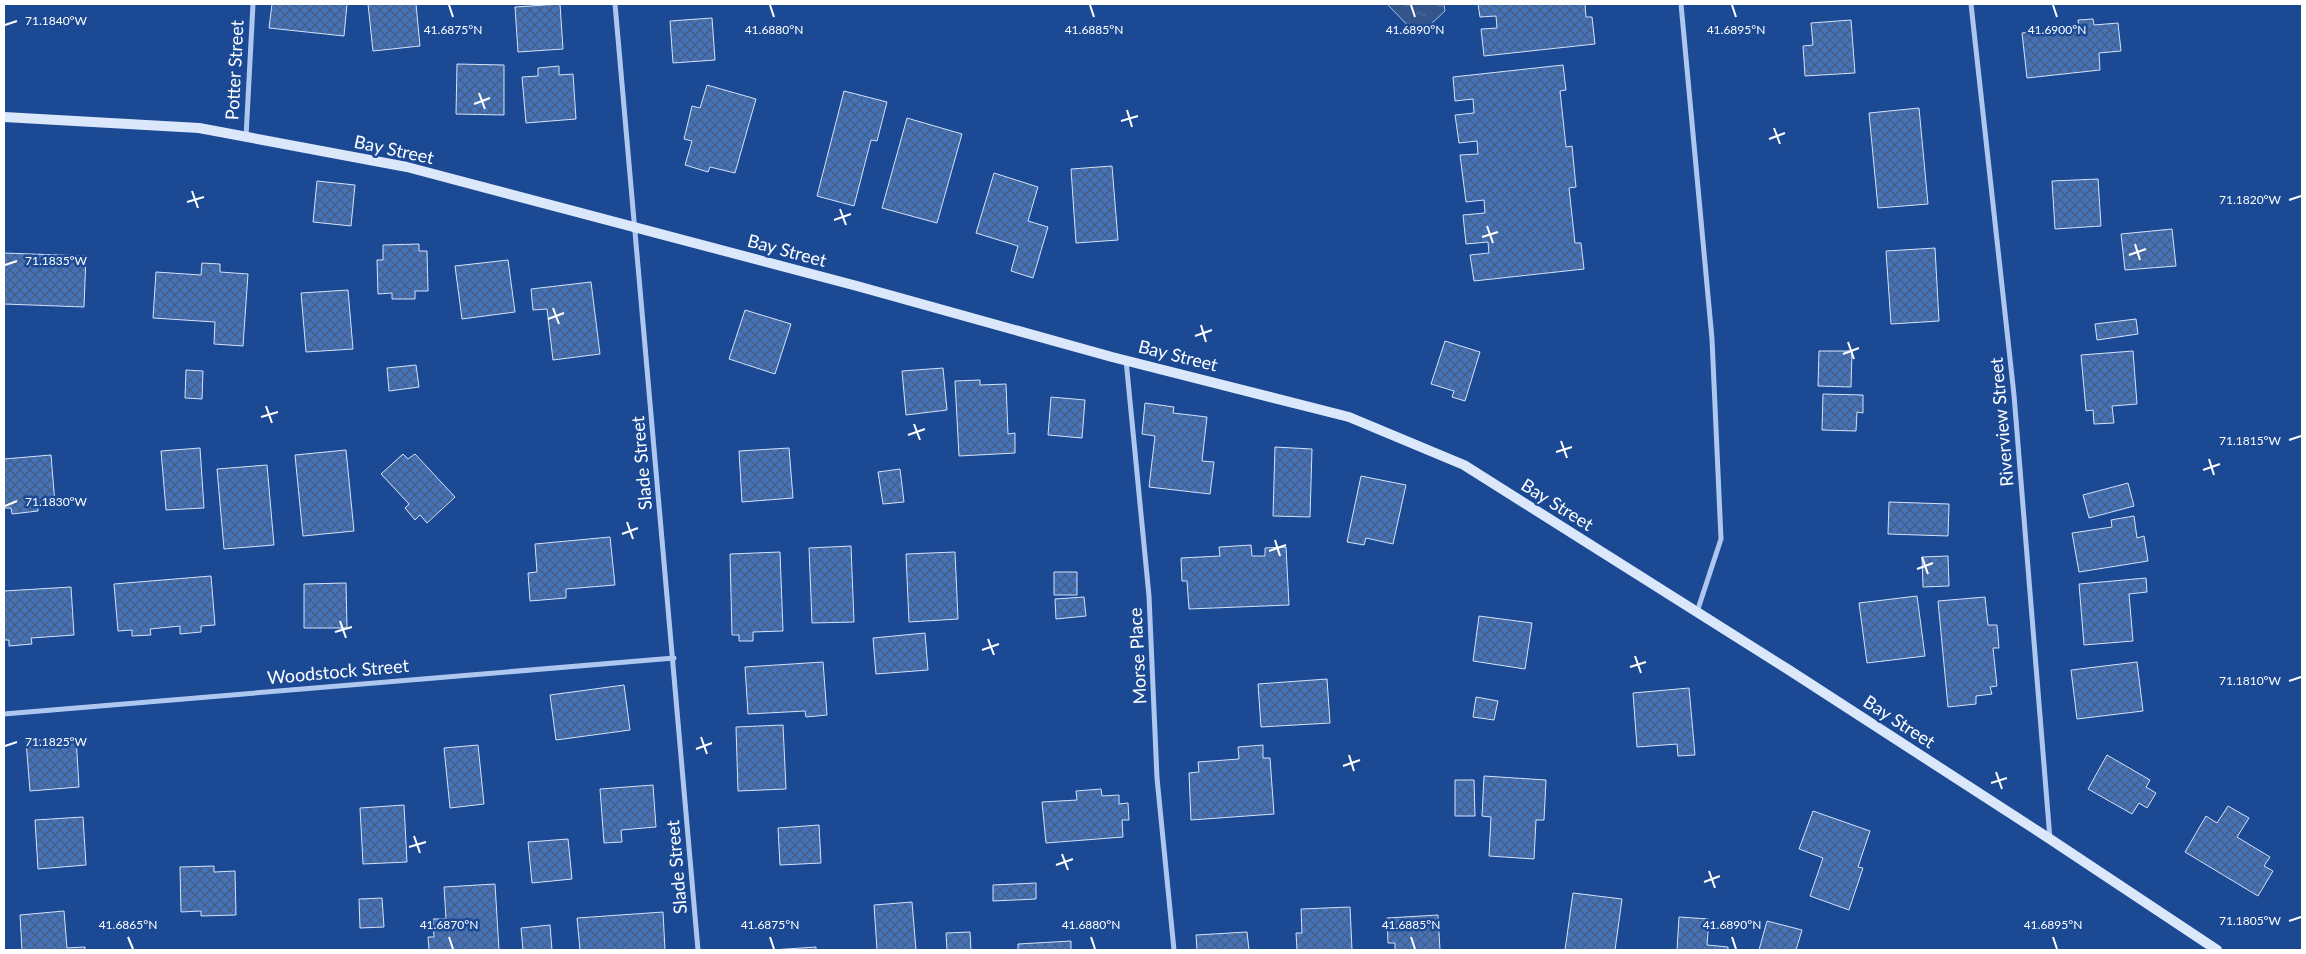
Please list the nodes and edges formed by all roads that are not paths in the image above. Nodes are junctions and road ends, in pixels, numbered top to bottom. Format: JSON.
{"nodes":[{"id":1,"x":253,"y":4,"type":"edge"},
{"id":2,"x":615,"y":4,"type":"edge"},
{"id":3,"x":1681,"y":4,"type":"edge"},
{"id":4,"x":1971,"y":4,"type":"edge"},
{"id":5,"x":4,"y":117,"type":"edge"},
{"id":6,"x":246,"y":137,"type":"junction"},
{"id":7,"x":633,"y":226,"type":"junction"},
{"id":8,"x":1126,"y":360,"type":"junction"},
{"id":9,"x":1696,"y":612,"type":"junction"},
{"id":10,"x":674,"y":658,"type":"junction"},
{"id":11,"x":4,"y":714,"type":"edge"},
{"id":12,"x":2050,"y":839,"type":"junction"},
{"id":13,"x":698,"y":950,"type":"edge"},
{"id":14,"x":1174,"y":950,"type":"edge"},
{"id":15,"x":2217,"y":950,"type":"edge"}],
"edges":[{"from":1,"to":6,"type":"street","name":"Potter Street"},
{"from":2,"to":7,"type":"street","name":"Slade Street"},
{"from":3,"to":9,"type":"street"},
{"from":4,"to":12,"type":"street","name":"Riverview Street"},
{"from":5,"to":6,"type":"main road","name":"Bay Street"},
{"from":6,"to":7,"type":"main road","name":"Bay Street"},
{"from":7,"to":8,"type":"main road","name":"Bay Street"},
{"from":7,"to":10,"type":"street","name":"Slade Street"},
{"from":8,"to":9,"type":"main road","name":"Bay Street"},
{"from":8,"to":14,"type":"street","name":"Morse Place"},
{"from":9,"to":12,"type":"main road","name":"Bay Street"},
{"from":10,"to":11,"type":"street","name":"Woodstock Street"},
{"from":10,"to":13,"type":"street","name":"Slade Street"},
{"from":12,"to":15,"type":"main road","name":"Bay Street"}]}
